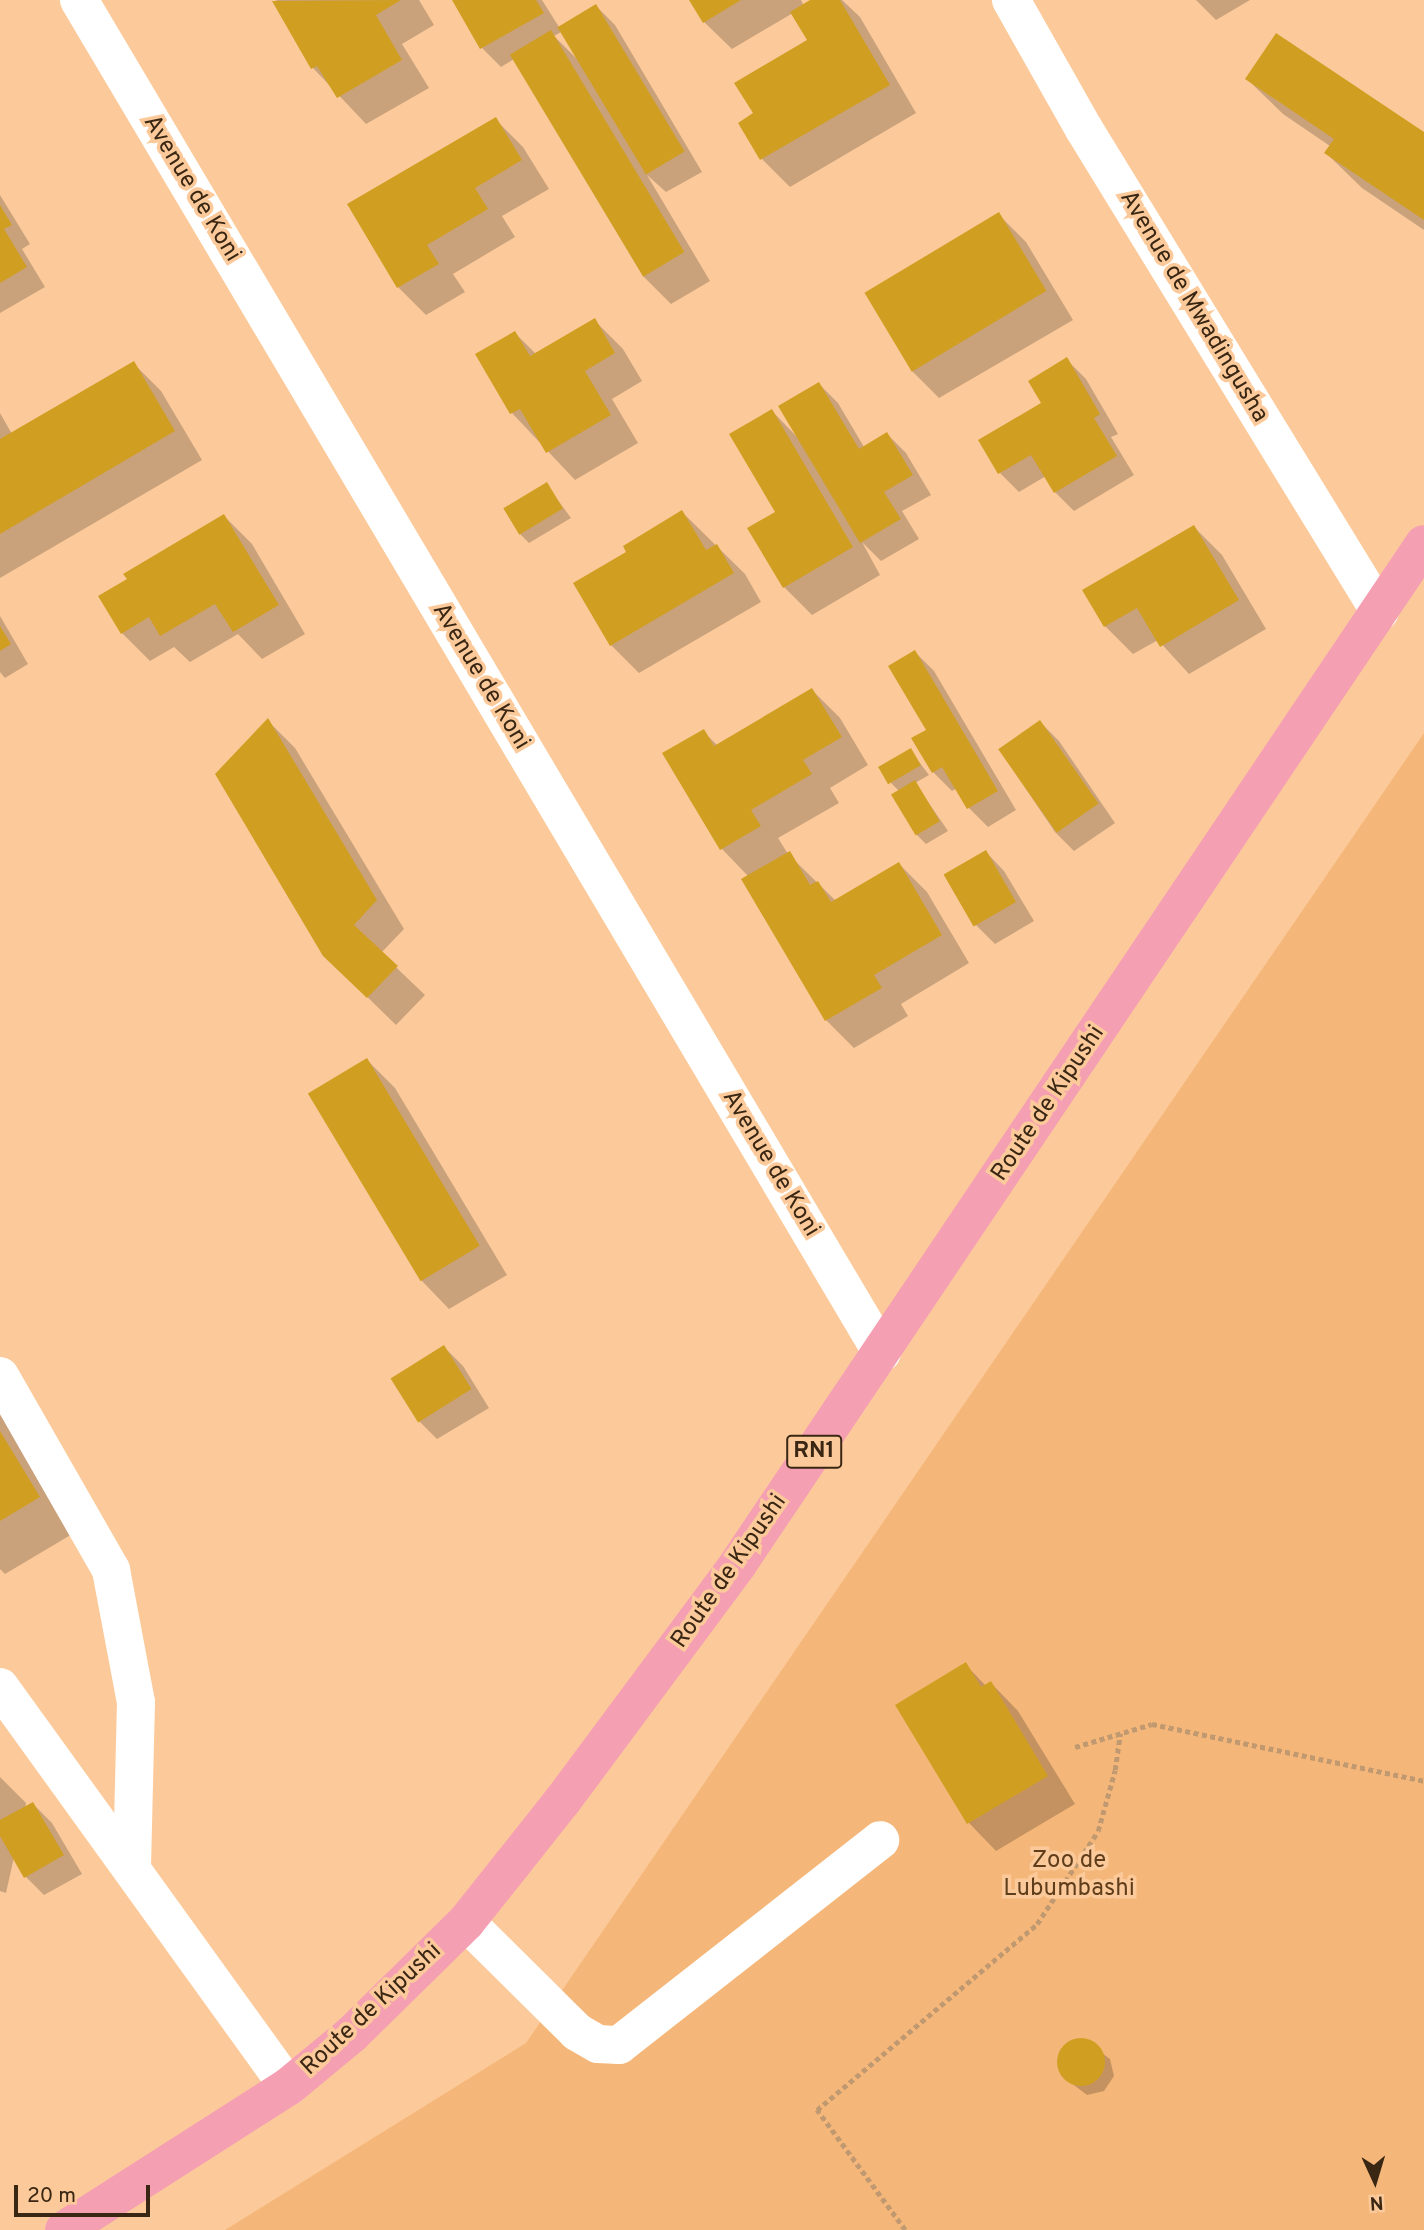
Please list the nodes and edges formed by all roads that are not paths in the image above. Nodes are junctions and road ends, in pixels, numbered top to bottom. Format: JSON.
{"nodes":[{"id":1,"x":79,"y":0,"type":"edge"},
{"id":2,"x":1011,"y":0,"type":"edge"},
{"id":3,"x":1424,"y":544,"type":"edge"},
{"id":4,"x":1380,"y":612,"type":"junction"},
{"id":5,"x":882,"y":1353,"type":"junction"},
{"id":6,"x":0,"y":1377,"type":"edge"},
{"id":7,"x":0,"y":1687,"type":"edge"},
{"id":8,"x":880,"y":1840,"type":"dead end"},
{"id":9,"x":132,"y":1867,"type":"junction"},
{"id":10,"x":466,"y":1922,"type":"junction"},
{"id":11,"x":288,"y":2087,"type":"junction"},
{"id":12,"x":64,"y":2230,"type":"edge"}],
"edges":[{"from":1,"to":5,"type":"street","name":"Avenue de Koni"},
{"from":2,"to":4,"type":"street","name":"Avenue de Mwadingusha"},
{"from":3,"to":4,"type":"highway","name":"Route de Kipushi","number":"RN1"},
{"from":4,"to":5,"type":"highway","name":"Route de Kipushi","number":"RN1"},
{"from":5,"to":10,"type":"highway","name":"Route de Kipushi","number":"RN1"},
{"from":6,"to":9,"type":"street"},
{"from":7,"to":9,"type":"street"},
{"from":8,"to":10,"type":"street"},
{"from":9,"to":11,"type":"street"},
{"from":10,"to":11,"type":"highway","name":"Route de Kipushi","number":"RN1"},
{"from":11,"to":12,"type":"highway","name":"Route de Kipushi","number":"RN1"}]}
